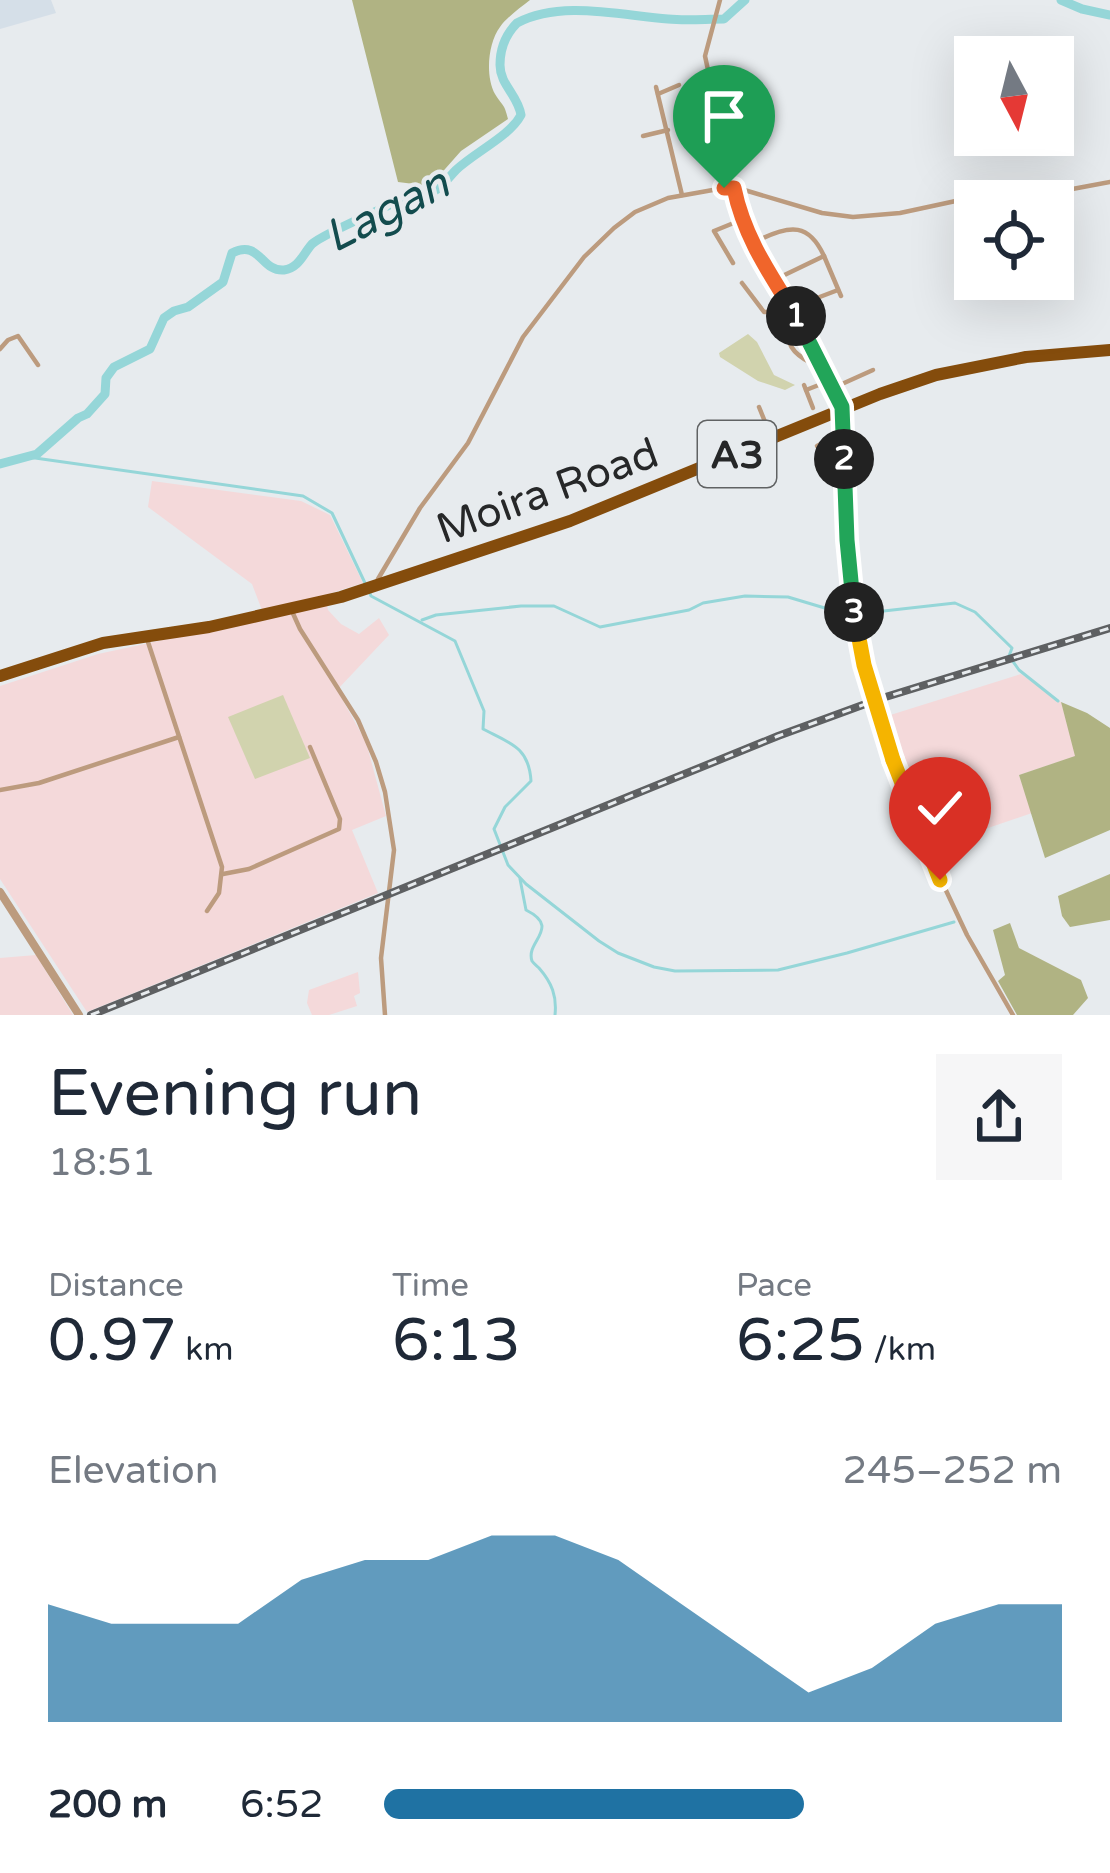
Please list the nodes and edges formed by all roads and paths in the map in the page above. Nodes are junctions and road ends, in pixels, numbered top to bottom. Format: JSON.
{"nodes":[{"id":1,"x":719,"y":3,"type":"edge"},
{"id":2,"x":679,"y":85,"type":"dead end"},
{"id":3,"x":668,"y":130,"type":"junction"},
{"id":4,"x":646,"y":138,"type":"dead end"},
{"id":5,"x":1110,"y":182,"type":"edge"},
{"id":6,"x":734,"y":188,"type":"junction"},
{"id":7,"x":682,"y":195,"type":"junction"},
{"id":8,"x":741,"y":220,"type":"junction"},
{"id":9,"x":761,"y":239,"type":"dead end"},
{"id":10,"x":824,"y":256,"type":"junction"},
{"id":11,"x":733,"y":262,"type":"dead end"},
{"id":12,"x":772,"y":281,"type":"junction"},
{"id":13,"x":742,"y":283,"type":"dead end"},
{"id":14,"x":818,"y":299,"type":"dead end"},
{"id":15,"x":787,"y":302,"type":"junction"},
{"id":16,"x":787,"y":322,"type":"dead end"},
{"id":17,"x":807,"y":337,"type":"junction"},
{"id":18,"x":790,"y":346,"type":"junction"},
{"id":19,"x":0,"y":350,"type":"edge"},
{"id":20,"x":1110,"y":350,"type":"edge"},
{"id":21,"x":811,"y":363,"type":"dead end"},
{"id":22,"x":38,"y":365,"type":"dead end"},
{"id":23,"x":868,"y":370,"type":"dead end"},
{"id":24,"x":831,"y":384,"type":"junction"},
{"id":25,"x":759,"y":407,"type":"dead end"},
{"id":26,"x":813,"y":408,"type":"dead end"},
{"id":27,"x":842,"y":411,"type":"junction"},
{"id":28,"x":844,"y":438,"type":"junction"},
{"id":29,"x":772,"y":440,"type":"junction"},
{"id":30,"x":818,"y":446,"type":"dead end"},
{"id":31,"x":371,"y":587,"type":"junction"},
{"id":32,"x":291,"y":609,"type":"junction"},
{"id":33,"x":146,"y":637,"type":"junction"},
{"id":34,"x":0,"y":676,"type":"edge"},
{"id":35,"x":179,"y":737,"type":"junction"},
{"id":36,"x":310,"y":747,"type":"dead end"},
{"id":37,"x":0,"y":790,"type":"edge"},
{"id":38,"x":223,"y":874,"type":"junction"},
{"id":39,"x":0,"y":892,"type":"edge"},
{"id":40,"x":207,"y":910,"type":"dead end"},
{"id":41,"x":80,"y":1015,"type":"edge"},
{"id":42,"x":385,"y":1015,"type":"edge"},
{"id":43,"x":1013,"y":1015,"type":"edge"}],
"edges":[{"from":1,"to":6,"type":"street"},
{"from":2,"to":3,"type":"street"},
{"from":3,"to":4,"type":"street"},
{"from":3,"to":7,"type":"street"},
{"from":5,"to":6,"type":"street"},
{"from":6,"to":7,"type":"street"},
{"from":6,"to":8,"type":"street"},
{"from":7,"to":31,"type":"street"},
{"from":8,"to":11,"type":"street"},
{"from":8,"to":12,"type":"street"},
{"from":9,"to":10,"type":"street"},
{"from":10,"to":12,"type":"street"},
{"from":10,"to":14,"type":"street"},
{"from":12,"to":15,"type":"street"},
{"from":13,"to":15,"type":"street"},
{"from":15,"to":17,"type":"street"},
{"from":16,"to":18,"type":"street"},
{"from":17,"to":18,"type":"street"},
{"from":17,"to":24,"type":"street"},
{"from":18,"to":21,"type":"street"},
{"from":19,"to":22,"type":"street"},
{"from":20,"to":27,"type":"highway","name":"Moira Road","number":"A3"},
{"from":23,"to":24,"type":"street"},
{"from":24,"to":26,"type":"street"},
{"from":24,"to":27,"type":"street"},
{"from":25,"to":29,"type":"street"},
{"from":27,"to":28,"type":"street"},
{"from":27,"to":29,"type":"highway","name":"Moira Road","number":"A3"},
{"from":28,"to":30,"type":"street"},
{"from":28,"to":43,"type":"street"},
{"from":29,"to":31,"type":"highway","name":"Moira Road","number":"A3"},
{"from":31,"to":32,"type":"highway","name":"Moira Road","number":"A3"},
{"from":32,"to":33,"type":"highway","name":"Moira Road","number":"A3"},
{"from":32,"to":42,"type":"street"},
{"from":33,"to":34,"type":"highway","name":"Moira Road","number":"A3"},
{"from":33,"to":35,"type":"street"},
{"from":35,"to":37,"type":"street"},
{"from":35,"to":38,"type":"street"},
{"from":36,"to":38,"type":"street"},
{"from":38,"to":40,"type":"street"},
{"from":39,"to":41,"type":"street"}]}
